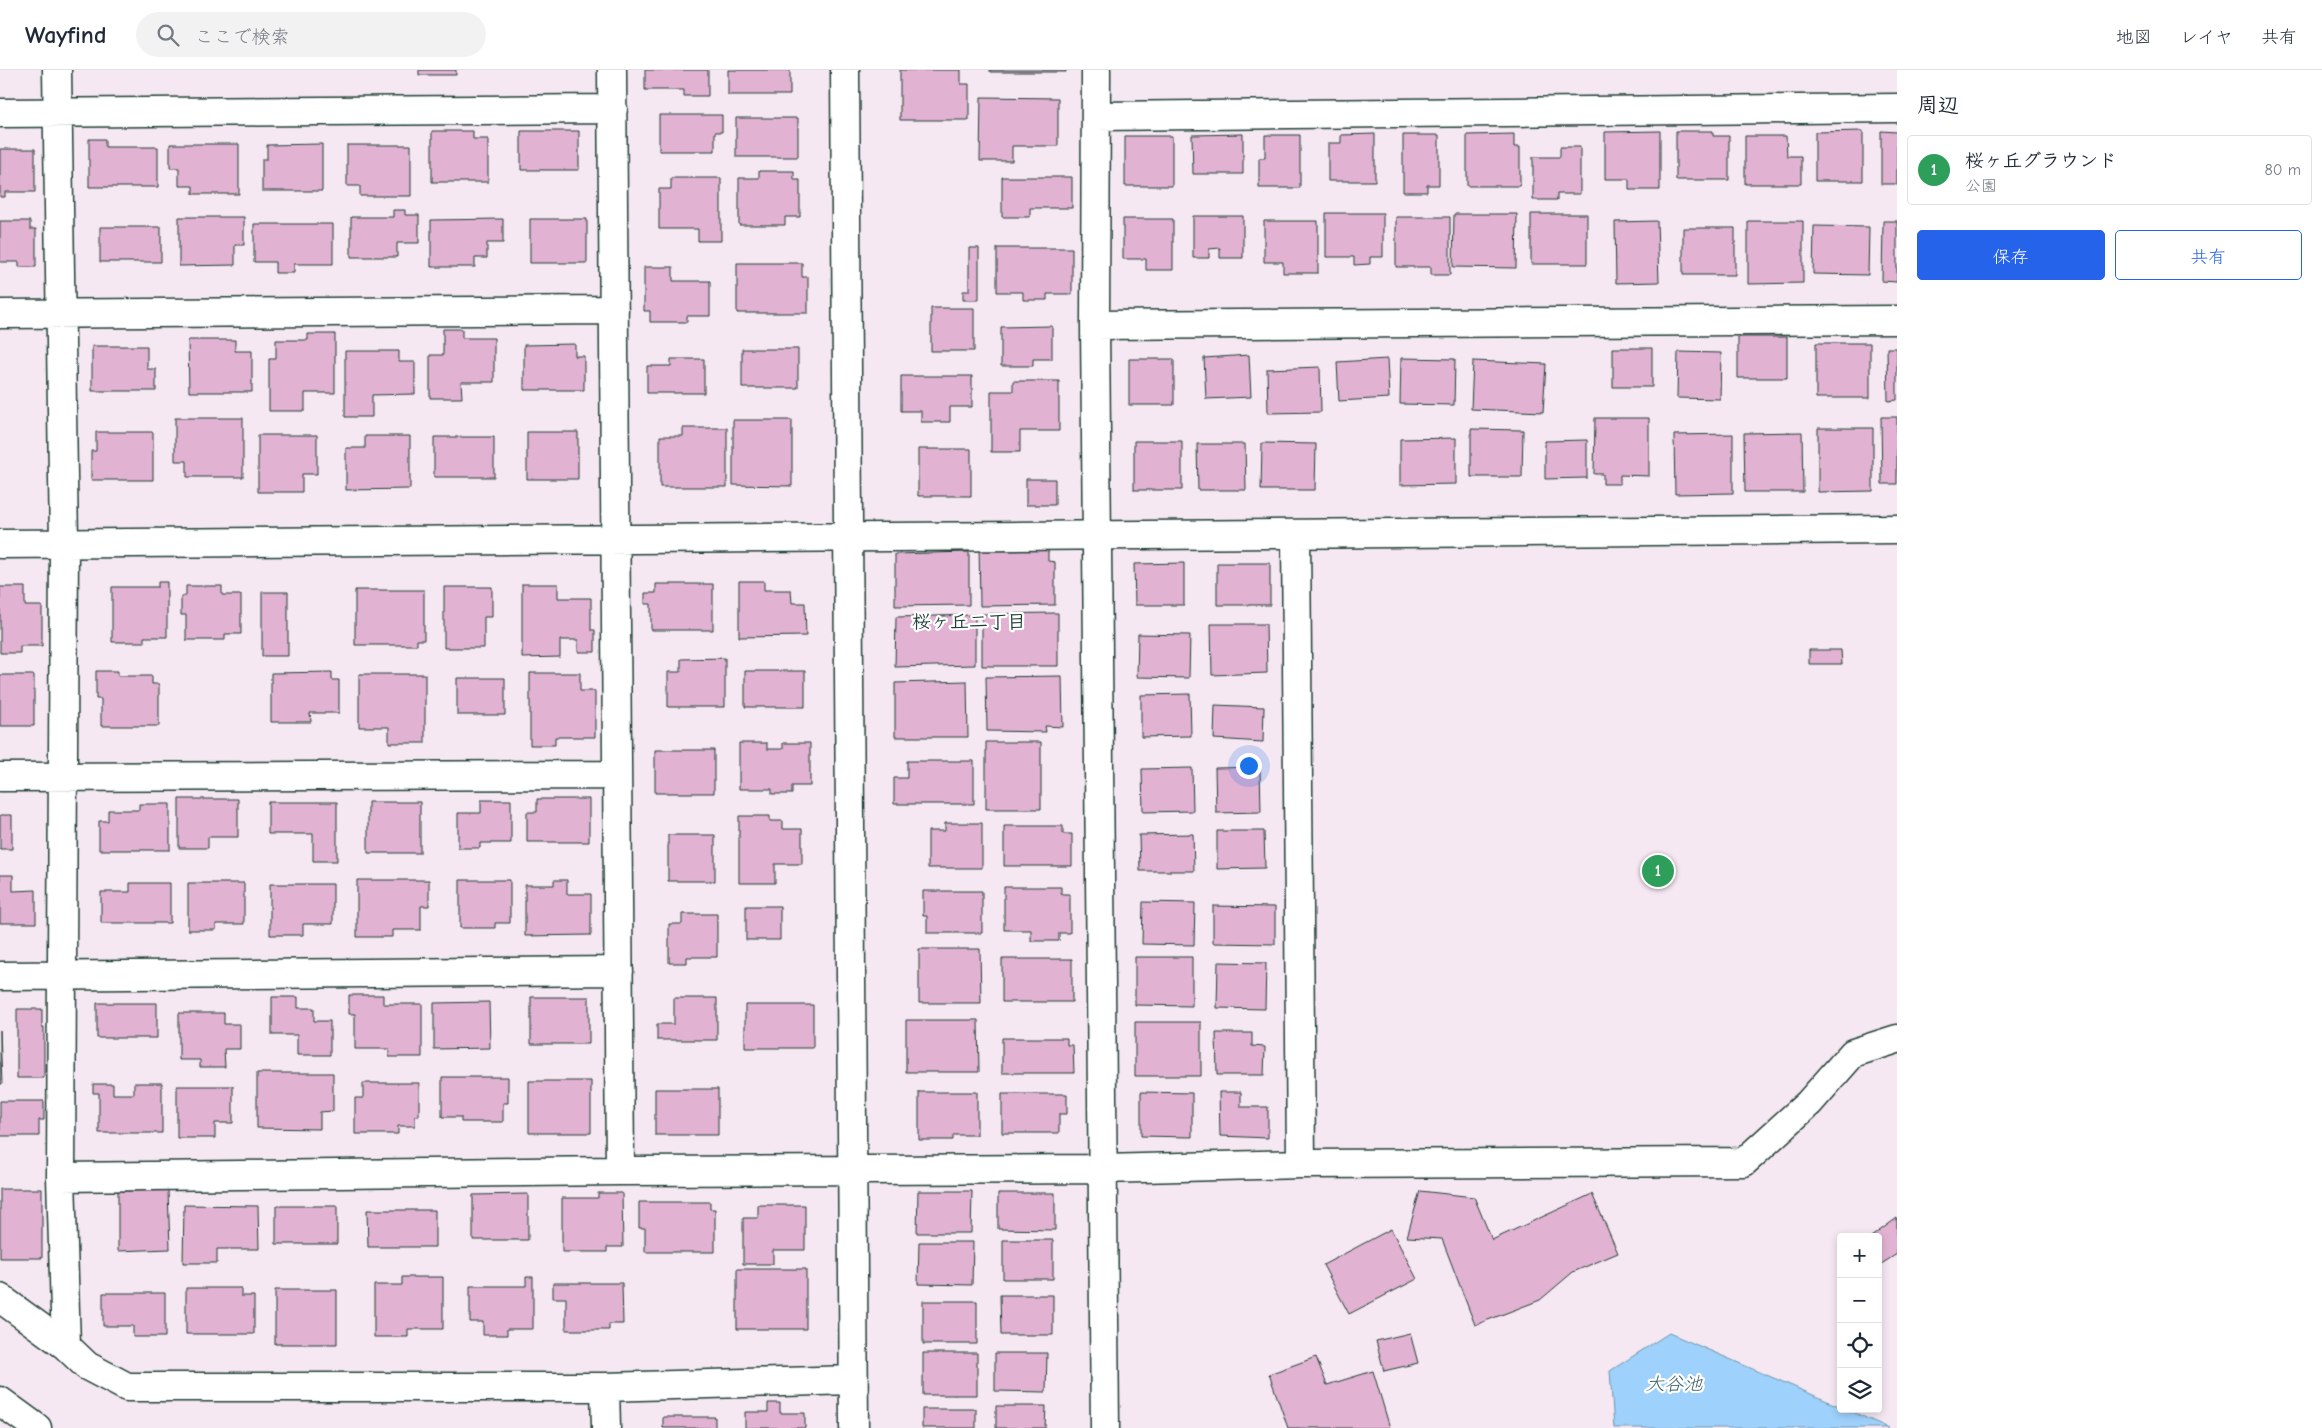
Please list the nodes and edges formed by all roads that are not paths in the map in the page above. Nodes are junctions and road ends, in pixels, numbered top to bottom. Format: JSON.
{"nodes":[{"id":1,"x":57,"y":70,"type":"edge"},
{"id":2,"x":612,"y":70,"type":"edge"},
{"id":3,"x":845,"y":70,"type":"edge"},
{"id":4,"x":1096,"y":70,"type":"edge"},
{"id":5,"x":1897,"y":108,"type":"edge"},
{"id":6,"x":612,"y":109,"type":"junction"},
{"id":7,"x":0,"y":113,"type":"edge"},
{"id":8,"x":57,"y":113,"type":"junction"},
{"id":9,"x":1096,"y":116,"type":"junction"},
{"id":10,"x":614,"y":310,"type":"junction"},
{"id":11,"x":60,"y":313,"type":"junction"},
{"id":12,"x":0,"y":314,"type":"edge"},
{"id":13,"x":1897,"y":320,"type":"edge"},
{"id":14,"x":1095,"y":325,"type":"junction"},
{"id":15,"x":1897,"y":529,"type":"edge"},
{"id":16,"x":1296,"y":534,"type":"junction"},
{"id":17,"x":1097,"y":536,"type":"junction"},
{"id":18,"x":848,"y":537,"type":"junction"},
{"id":19,"x":617,"y":541,"type":"junction"},
{"id":20,"x":0,"y":544,"type":"edge"},
{"id":21,"x":64,"y":544,"type":"junction"},
{"id":22,"x":616,"y":775,"type":"junction"},
{"id":23,"x":0,"y":777,"type":"edge"},
{"id":24,"x":63,"y":777,"type":"junction"},
{"id":25,"x":619,"y":971,"type":"junction"},
{"id":26,"x":0,"y":976,"type":"edge"},
{"id":27,"x":64,"y":976,"type":"junction"},
{"id":28,"x":1897,"y":1039,"type":"edge"},
{"id":29,"x":1301,"y":1164,"type":"junction"},
{"id":30,"x":1104,"y":1169,"type":"junction"},
{"id":31,"x":620,"y":1171,"type":"junction"},
{"id":32,"x":851,"y":1171,"type":"junction"},
{"id":33,"x":61,"y":1177,"type":"junction"},
{"id":34,"x":0,"y":1298,"type":"edge"},
{"id":35,"x":66,"y":1346,"type":"junction"},
{"id":36,"x":853,"y":1380,"type":"junction"},
{"id":37,"x":605,"y":1387,"type":"junction"},
{"id":38,"x":0,"y":1401,"type":"edge"},
{"id":39,"x":37,"y":1428,"type":"edge"},
{"id":40,"x":606,"y":1428,"type":"edge"},
{"id":41,"x":854,"y":1428,"type":"edge"},
{"id":42,"x":1105,"y":1428,"type":"edge"}],
"edges":[{"from":1,"to":8,"type":"street"},
{"from":2,"to":6,"type":"street"},
{"from":3,"to":18,"type":"street"},
{"from":4,"to":9,"type":"street"},
{"from":5,"to":9,"type":"street"},
{"from":6,"to":8,"type":"street"},
{"from":6,"to":10,"type":"street"},
{"from":7,"to":8,"type":"street"},
{"from":8,"to":11,"type":"street"},
{"from":9,"to":14,"type":"street"},
{"from":10,"to":11,"type":"street"},
{"from":10,"to":19,"type":"street"},
{"from":11,"to":12,"type":"street"},
{"from":11,"to":21,"type":"street"},
{"from":13,"to":14,"type":"street"},
{"from":14,"to":17,"type":"street"},
{"from":15,"to":16,"type":"street"},
{"from":16,"to":17,"type":"street"},
{"from":16,"to":29,"type":"street"},
{"from":17,"to":18,"type":"street"},
{"from":17,"to":30,"type":"street"},
{"from":18,"to":19,"type":"street"},
{"from":18,"to":32,"type":"street"},
{"from":19,"to":21,"type":"street"},
{"from":19,"to":22,"type":"street"},
{"from":20,"to":21,"type":"street"},
{"from":21,"to":24,"type":"street"},
{"from":22,"to":24,"type":"street"},
{"from":22,"to":25,"type":"street"},
{"from":23,"to":24,"type":"street"},
{"from":24,"to":27,"type":"street"},
{"from":25,"to":27,"type":"street"},
{"from":25,"to":31,"type":"street"},
{"from":26,"to":27,"type":"street"},
{"from":27,"to":33,"type":"street"},
{"from":28,"to":29,"type":"street"},
{"from":29,"to":30,"type":"street"},
{"from":30,"to":32,"type":"street"},
{"from":30,"to":42,"type":"street"},
{"from":31,"to":32,"type":"street"},
{"from":31,"to":33,"type":"street"},
{"from":32,"to":36,"type":"street"},
{"from":33,"to":35,"type":"street"},
{"from":34,"to":35,"type":"street"},
{"from":35,"to":37,"type":"street"},
{"from":36,"to":37,"type":"street"},
{"from":36,"to":41,"type":"street"},
{"from":37,"to":40,"type":"street"},
{"from":38,"to":39,"type":"street"}]}
